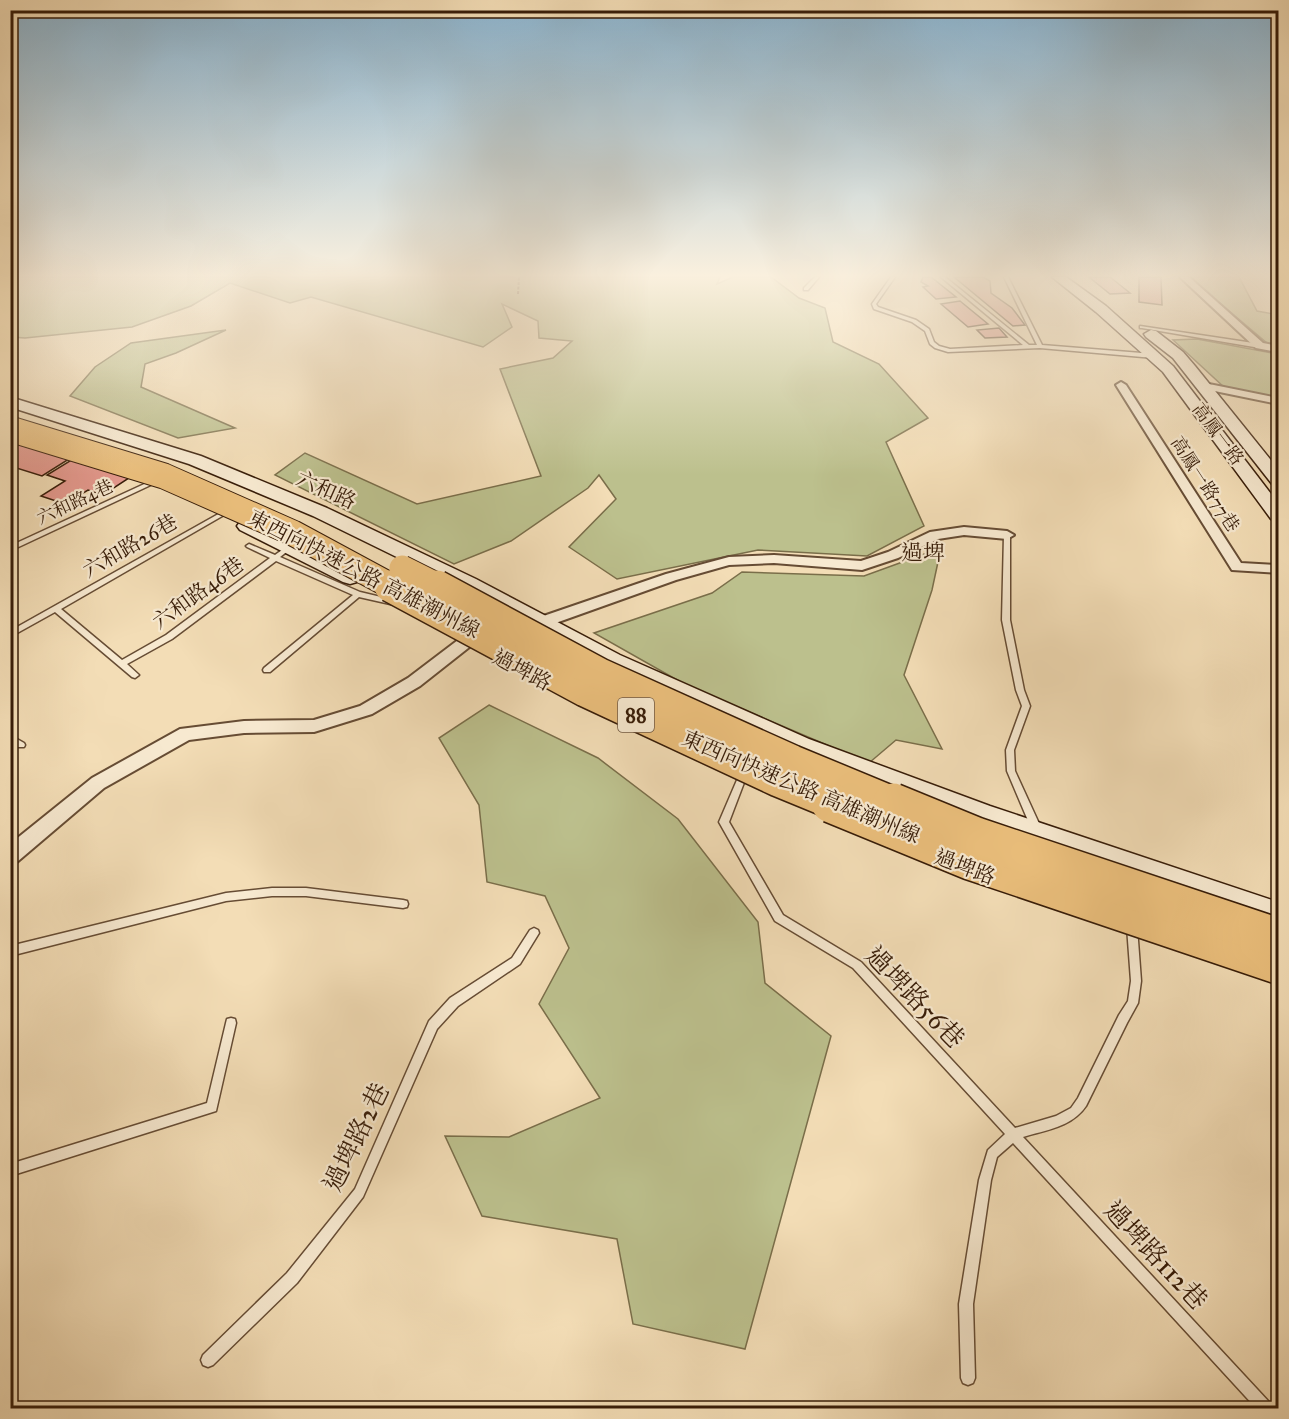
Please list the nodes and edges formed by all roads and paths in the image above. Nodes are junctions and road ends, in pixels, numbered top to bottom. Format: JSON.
{"nodes":[{"id":1,"x":932,"y":343,"type":"edge"},
{"id":2,"x":1025,"y":343,"type":"edge"},
{"id":3,"x":1039,"y":343,"type":"edge"},
{"id":4,"x":1140,"y":343,"type":"edge"},
{"id":5,"x":1163,"y":343,"type":"edge"},
{"id":6,"x":1243,"y":343,"type":"edge"},
{"id":7,"x":1257,"y":343,"type":"edge"},
{"id":8,"x":1028,"y":346,"type":"junction"},
{"id":9,"x":1040,"y":346,"type":"junction"},
{"id":10,"x":1260,"y":346,"type":"junction"},
{"id":11,"x":1278,"y":349,"type":"edge"},
{"id":12,"x":1154,"y":356,"type":"junction"},
{"id":13,"x":1121,"y":385,"type":"dead end"},
{"id":14,"x":1204,"y":386,"type":"junction"},
{"id":15,"x":1278,"y":401,"type":"edge"},
{"id":16,"x":10,"y":402,"type":"edge"},
{"id":17,"x":10,"y":413,"type":"edge"},
{"id":18,"x":10,"y":429,"type":"edge"},
{"id":19,"x":10,"y":437,"type":"edge"},
{"id":20,"x":1278,"y":480,"type":"edge"},
{"id":21,"x":153,"y":482,"type":"junction"},
{"id":22,"x":222,"y":514,"type":"junction"},
{"id":23,"x":1278,"y":515,"type":"edge"},
{"id":24,"x":1007,"y":535,"type":"joint"},
{"id":25,"x":249,"y":546,"type":"dead end"},
{"id":26,"x":291,"y":546,"type":"junction"},
{"id":27,"x":10,"y":549,"type":"edge"},
{"id":28,"x":275,"y":559,"type":"junction"},
{"id":29,"x":1278,"y":569,"type":"edge"},
{"id":30,"x":358,"y":594,"type":"junction"},
{"id":31,"x":402,"y":605,"type":"junction"},
{"id":32,"x":56,"y":609,"type":"junction"},
{"id":33,"x":540,"y":623,"type":"junction"},
{"id":34,"x":10,"y":635,"type":"edge"},
{"id":35,"x":467,"y":641,"type":"junction"},
{"id":36,"x":122,"y":664,"type":"junction"},
{"id":37,"x":267,"y":670,"type":"dead end"},
{"id":38,"x":135,"y":675,"type":"dead end"},
{"id":39,"x":10,"y":738,"type":"edge"},
{"id":40,"x":21,"y":745,"type":"dead end"},
{"id":41,"x":741,"y":780,"type":"junction"},
{"id":42,"x":1038,"y":835,"type":"junction"},
{"id":43,"x":10,"y":856,"type":"edge"},
{"id":44,"x":403,"y":904,"type":"dead end"},
{"id":45,"x":1278,"y":915,"type":"edge"},
{"id":46,"x":1132,"y":926,"type":"junction"},
{"id":47,"x":534,"y":933,"type":"dead end"},
{"id":48,"x":1278,"y":938,"type":"edge"},
{"id":49,"x":10,"y":951,"type":"edge"},
{"id":50,"x":1278,"y":964,"type":"edge"},
{"id":51,"x":1278,"y":978,"type":"edge"},
{"id":52,"x":231,"y":1023,"type":"dead end"},
{"id":53,"x":1013,"y":1134,"type":"junction"},
{"id":54,"x":10,"y":1170,"type":"edge"},
{"id":55,"x":208,"y":1360,"type":"dead end"},
{"id":56,"x":968,"y":1378,"type":"dead end"},
{"id":57,"x":1265,"y":1408,"type":"edge"}],
"edges":[{"from":1,"to":8,"type":"lane"},
{"from":2,"to":8,"type":"lane"},
{"from":3,"to":9,"type":"lane"},
{"from":4,"to":12,"type":"main road","name":"高鳳一路"},
{"from":5,"to":14,"type":"main road","name":"高鳳一路"},
{"from":6,"to":10,"type":"lane"},
{"from":7,"to":10,"type":"street"},
{"from":8,"to":9,"type":"lane"},
{"from":9,"to":12,"type":"lane"},
{"from":10,"to":11,"type":"street"},
{"from":12,"to":23,"type":"main road","name":"高鳳一路"},
{"from":13,"to":29,"type":"street","name":"高鳳一路77巷"},
{"from":14,"to":15,"type":"street"},
{"from":14,"to":20,"type":"main road","name":"高鳳一路"},
{"from":16,"to":33,"type":"main road","name":"六和路"},
{"from":17,"to":48,"type":"highway","name":"東西向快速公路 高雄潮州線","number":"88","bridge":true},
{"from":18,"to":50,"type":"highway","name":"東西向快速公路 高雄潮州線","number":"88","bridge":true},
{"from":19,"to":21,"type":"main road"},
{"from":21,"to":22,"type":"main road"},
{"from":21,"to":27,"type":"lane","name":"六和路4巷"},
{"from":22,"to":26,"type":"main road"},
{"from":22,"to":32,"type":"lane","name":"六和路26巷"},
{"from":24,"to":33,"type":"street"},
{"from":24,"to":42,"type":"lane"},
{"from":25,"to":28,"type":"lane"},
{"from":26,"to":28,"type":"lane","name":"六和路46巷"},
{"from":26,"to":31,"type":"main road"},
{"from":28,"to":30,"type":"lane"},
{"from":28,"to":36,"type":"lane","name":"六和路46巷"},
{"from":30,"to":31,"type":"lane"},
{"from":30,"to":37,"type":"lane"},
{"from":31,"to":35,"type":"main road"},
{"from":32,"to":34,"type":"lane","name":"六和路26巷"},
{"from":32,"to":36,"type":"lane"},
{"from":33,"to":35,"type":"street"},
{"from":33,"to":42,"type":"main road"},
{"from":35,"to":41,"type":"main road","name":"過埤路"},
{"from":35,"to":43,"type":"street"},
{"from":36,"to":38,"type":"lane"},
{"from":39,"to":40,"type":"lane"},
{"from":41,"to":46,"type":"main road","name":"過埤路"},
{"from":41,"to":53,"type":"lane","name":"過埤路56巷"},
{"from":42,"to":45,"type":"main road"},
{"from":44,"to":49,"type":"lane"},
{"from":46,"to":51,"type":"main road","name":"過埤路"},
{"from":46,"to":53,"type":"lane"},
{"from":47,"to":55,"type":"lane","name":"過埤路2巷"},
{"from":52,"to":54,"type":"lane"},
{"from":53,"to":56,"type":"lane"},
{"from":53,"to":57,"type":"lane","name":"過埤路112巷"}]}
